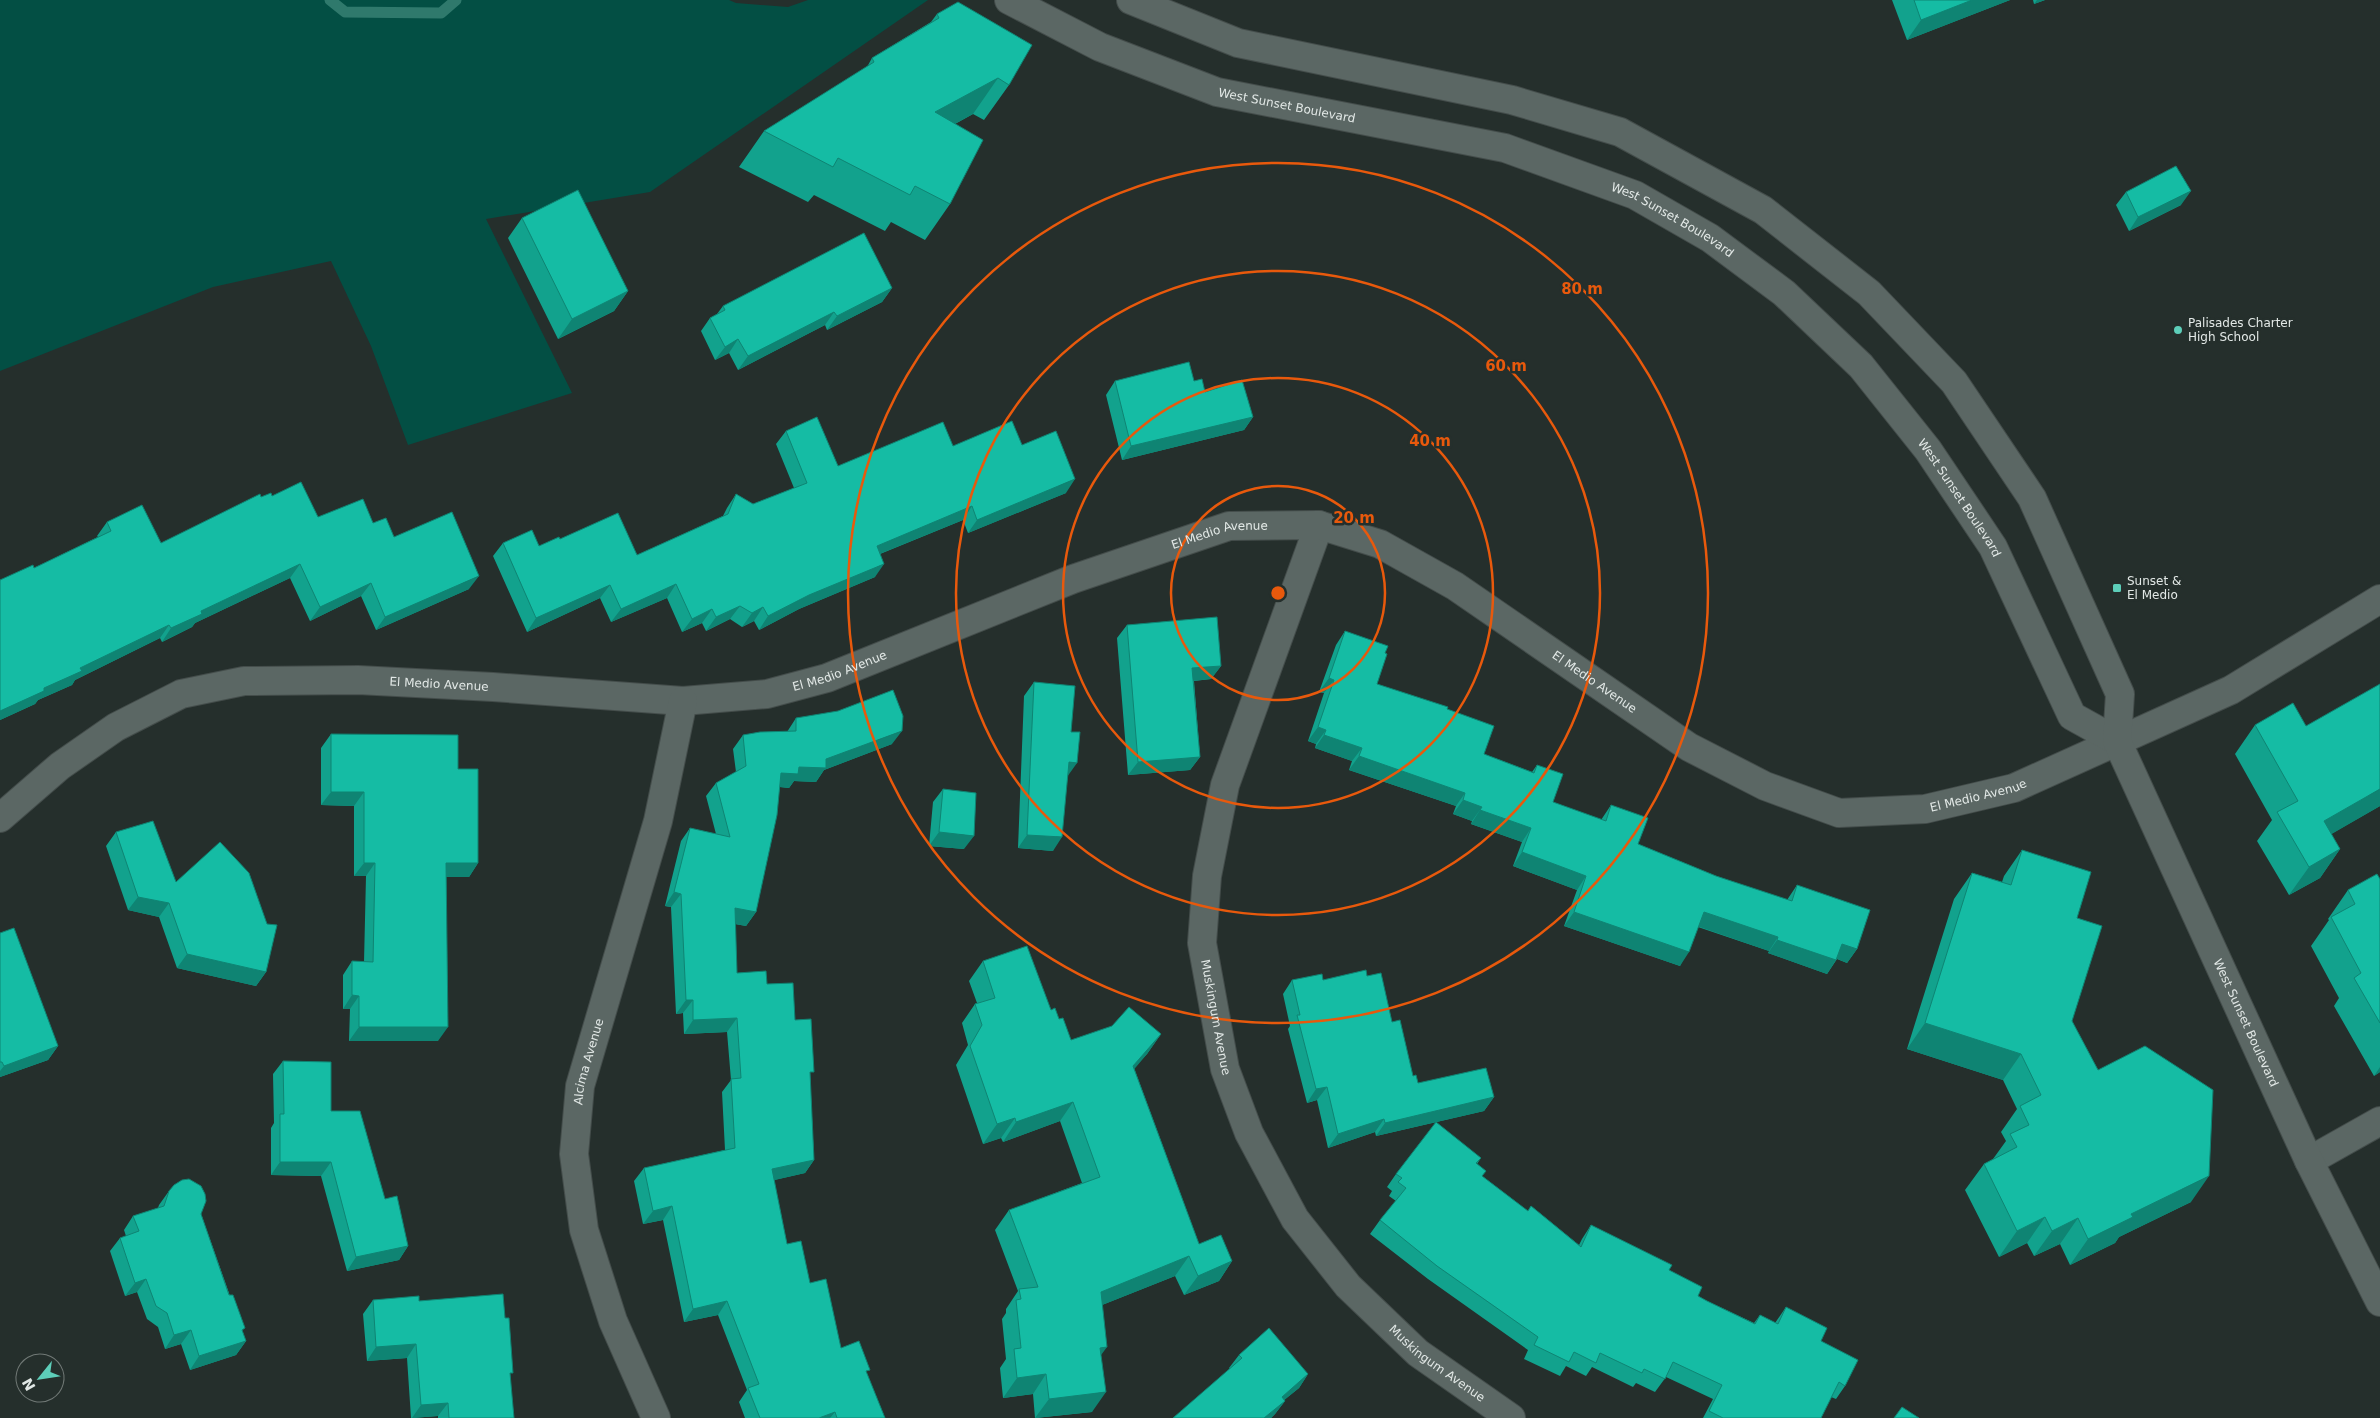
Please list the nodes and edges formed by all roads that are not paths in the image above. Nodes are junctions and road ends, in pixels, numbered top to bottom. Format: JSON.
{"nodes":[{"id":1,"x":1009,"y":0,"type":"edge"},
{"id":2,"x":1131,"y":0,"type":"edge"},
{"id":3,"x":1319,"y":525,"type":"junction"},
{"id":4,"x":2380,"y":599,"type":"edge"},
{"id":5,"x":683,"y":701,"type":"junction"},
{"id":6,"x":2117,"y":741,"type":"junction"},
{"id":7,"x":0,"y":818,"type":"edge"},
{"id":8,"x":2380,"y":1121,"type":"edge"},
{"id":9,"x":2309,"y":1161,"type":"junction"},
{"id":10,"x":2380,"y":1302,"type":"edge"},
{"id":11,"x":656,"y":1418,"type":"edge"},
{"id":12,"x":1511,"y":1418,"type":"edge"}],
"edges":[{"from":1,"to":6,"type":"street","name":"West Sunset Boulevard"},
{"from":2,"to":6,"type":"street","name":"West Sunset Boulevard"},
{"from":3,"to":5,"type":"street","name":"El Medio Avenue"},
{"from":3,"to":6,"type":"street","name":"El Medio Avenue"},
{"from":3,"to":12,"type":"street","name":"Muskingum Avenue"},
{"from":4,"to":6,"type":"street","name":"El Medio Avenue"},
{"from":5,"to":7,"type":"street","name":"El Medio Avenue"},
{"from":5,"to":11,"type":"street","name":"Alcima Avenue"},
{"from":6,"to":9,"type":"street","name":"West Sunset Boulevard"},
{"from":8,"to":9,"type":"street"},
{"from":9,"to":10,"type":"street","name":"West Sunset Boulevard"}]}
